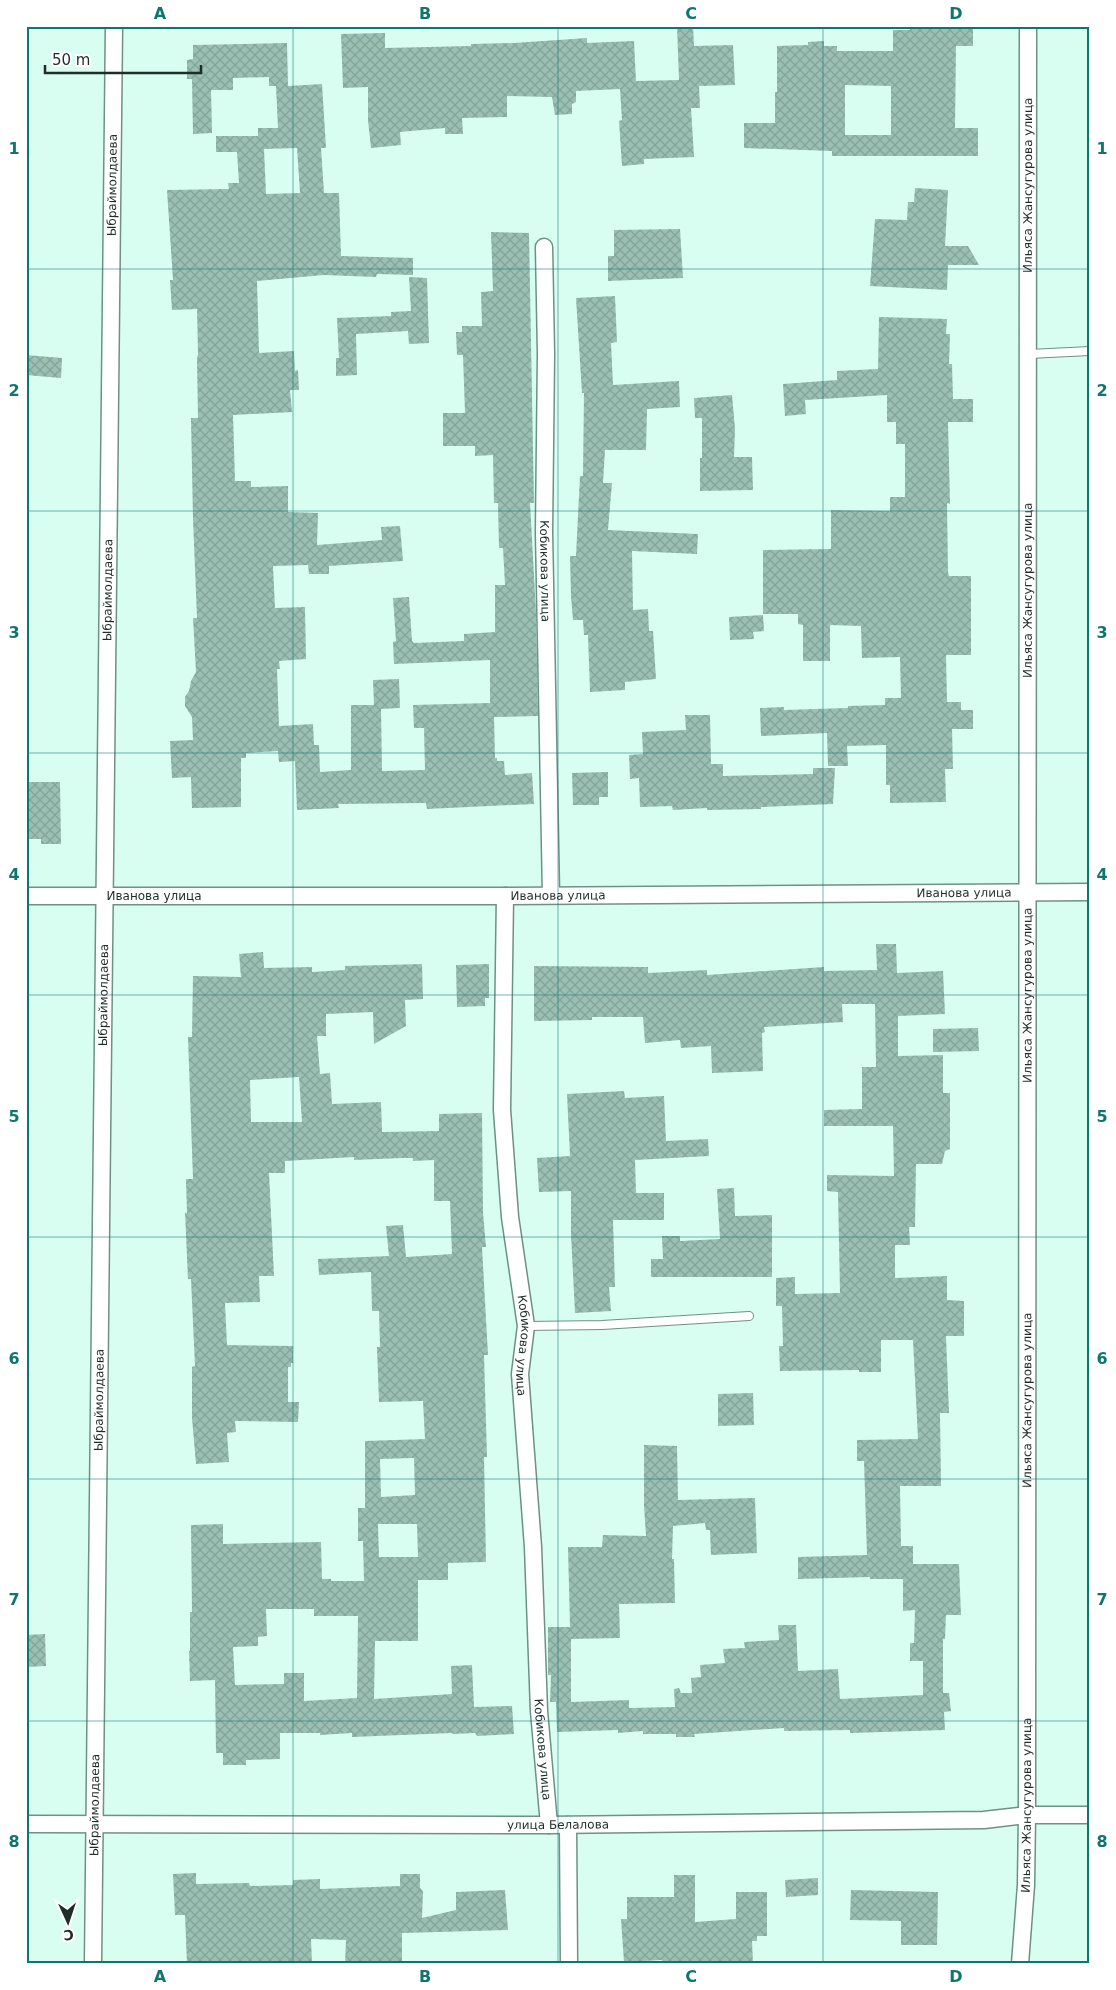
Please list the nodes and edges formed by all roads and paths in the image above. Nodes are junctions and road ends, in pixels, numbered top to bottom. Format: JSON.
{"nodes":[{"id":1,"x":114,"y":26,"type":"edge"},
{"id":2,"x":1028,"y":26,"type":"edge"},
{"id":3,"x":544,"y":247,"type":"dead end"},
{"id":4,"x":1090,"y":351,"type":"edge"},
{"id":5,"x":1029,"y":354,"type":"junction"},
{"id":6,"x":1029,"y":892,"type":"junction"},
{"id":7,"x":1090,"y":892,"type":"edge"},
{"id":8,"x":552,"y":895,"type":"junction"},
{"id":9,"x":26,"y":896,"type":"edge"},
{"id":10,"x":106,"y":896,"type":"junction"},
{"id":11,"x":505,"y":896,"type":"junction"},
{"id":12,"x":749,"y":1316,"type":"dead end"},
{"id":13,"x":526,"y":1326,"type":"junction"},
{"id":14,"x":1027,"y":1815,"type":"junction"},
{"id":15,"x":1090,"y":1815,"type":"edge"},
{"id":16,"x":26,"y":1824,"type":"edge"},
{"id":17,"x":96,"y":1825,"type":"junction"},
{"id":18,"x":568,"y":1825,"type":"junction"},
{"id":19,"x":549,"y":1826,"type":"junction"},
{"id":20,"x":93,"y":1964,"type":"edge"},
{"id":21,"x":569,"y":1964,"type":"edge"},
{"id":22,"x":1020,"y":1964,"type":"edge"}],
"edges":[{"from":1,"to":10,"type":"street","name":"Ыбраймолдаева"},
{"from":2,"to":5,"type":"street","name":"Ильяса Жансугурова улица"},
{"from":3,"to":8,"type":"street","name":"Кобикова улица"},
{"from":4,"to":5,"type":"lane"},
{"from":5,"to":6,"type":"street","name":"Ильяса Жансугурова улица"},
{"from":6,"to":7,"type":"street","name":"Иванова улица"},
{"from":6,"to":8,"type":"street","name":"Иванова улица"},
{"from":6,"to":14,"type":"street","name":"Ильяса Жансугурова улица"},
{"from":8,"to":11,"type":"street","name":"Иванова улица"},
{"from":9,"to":10,"type":"street","name":"Иванова улица"},
{"from":10,"to":11,"type":"street","name":"Иванова улица"},
{"from":10,"to":17,"type":"street","name":"Ыбраймолдаева"},
{"from":11,"to":13,"type":"street","name":"Кобикова улица"},
{"from":12,"to":13,"type":"lane"},
{"from":13,"to":19,"type":"street","name":"Кобикова улица"},
{"from":14,"to":15,"type":"street","name":"улица Белалова"},
{"from":14,"to":18,"type":"street","name":"улица Белалова"},
{"from":14,"to":22,"type":"street","name":"Ильяса Жансугурова улица"},
{"from":16,"to":17,"type":"street","name":"улица Белалова"},
{"from":17,"to":19,"type":"street","name":"улица Белалова"},
{"from":17,"to":20,"type":"street","name":"Ыбраймолдаева"},
{"from":18,"to":19,"type":"street","name":"улица Белалова"},
{"from":18,"to":21,"type":"street"}]}
